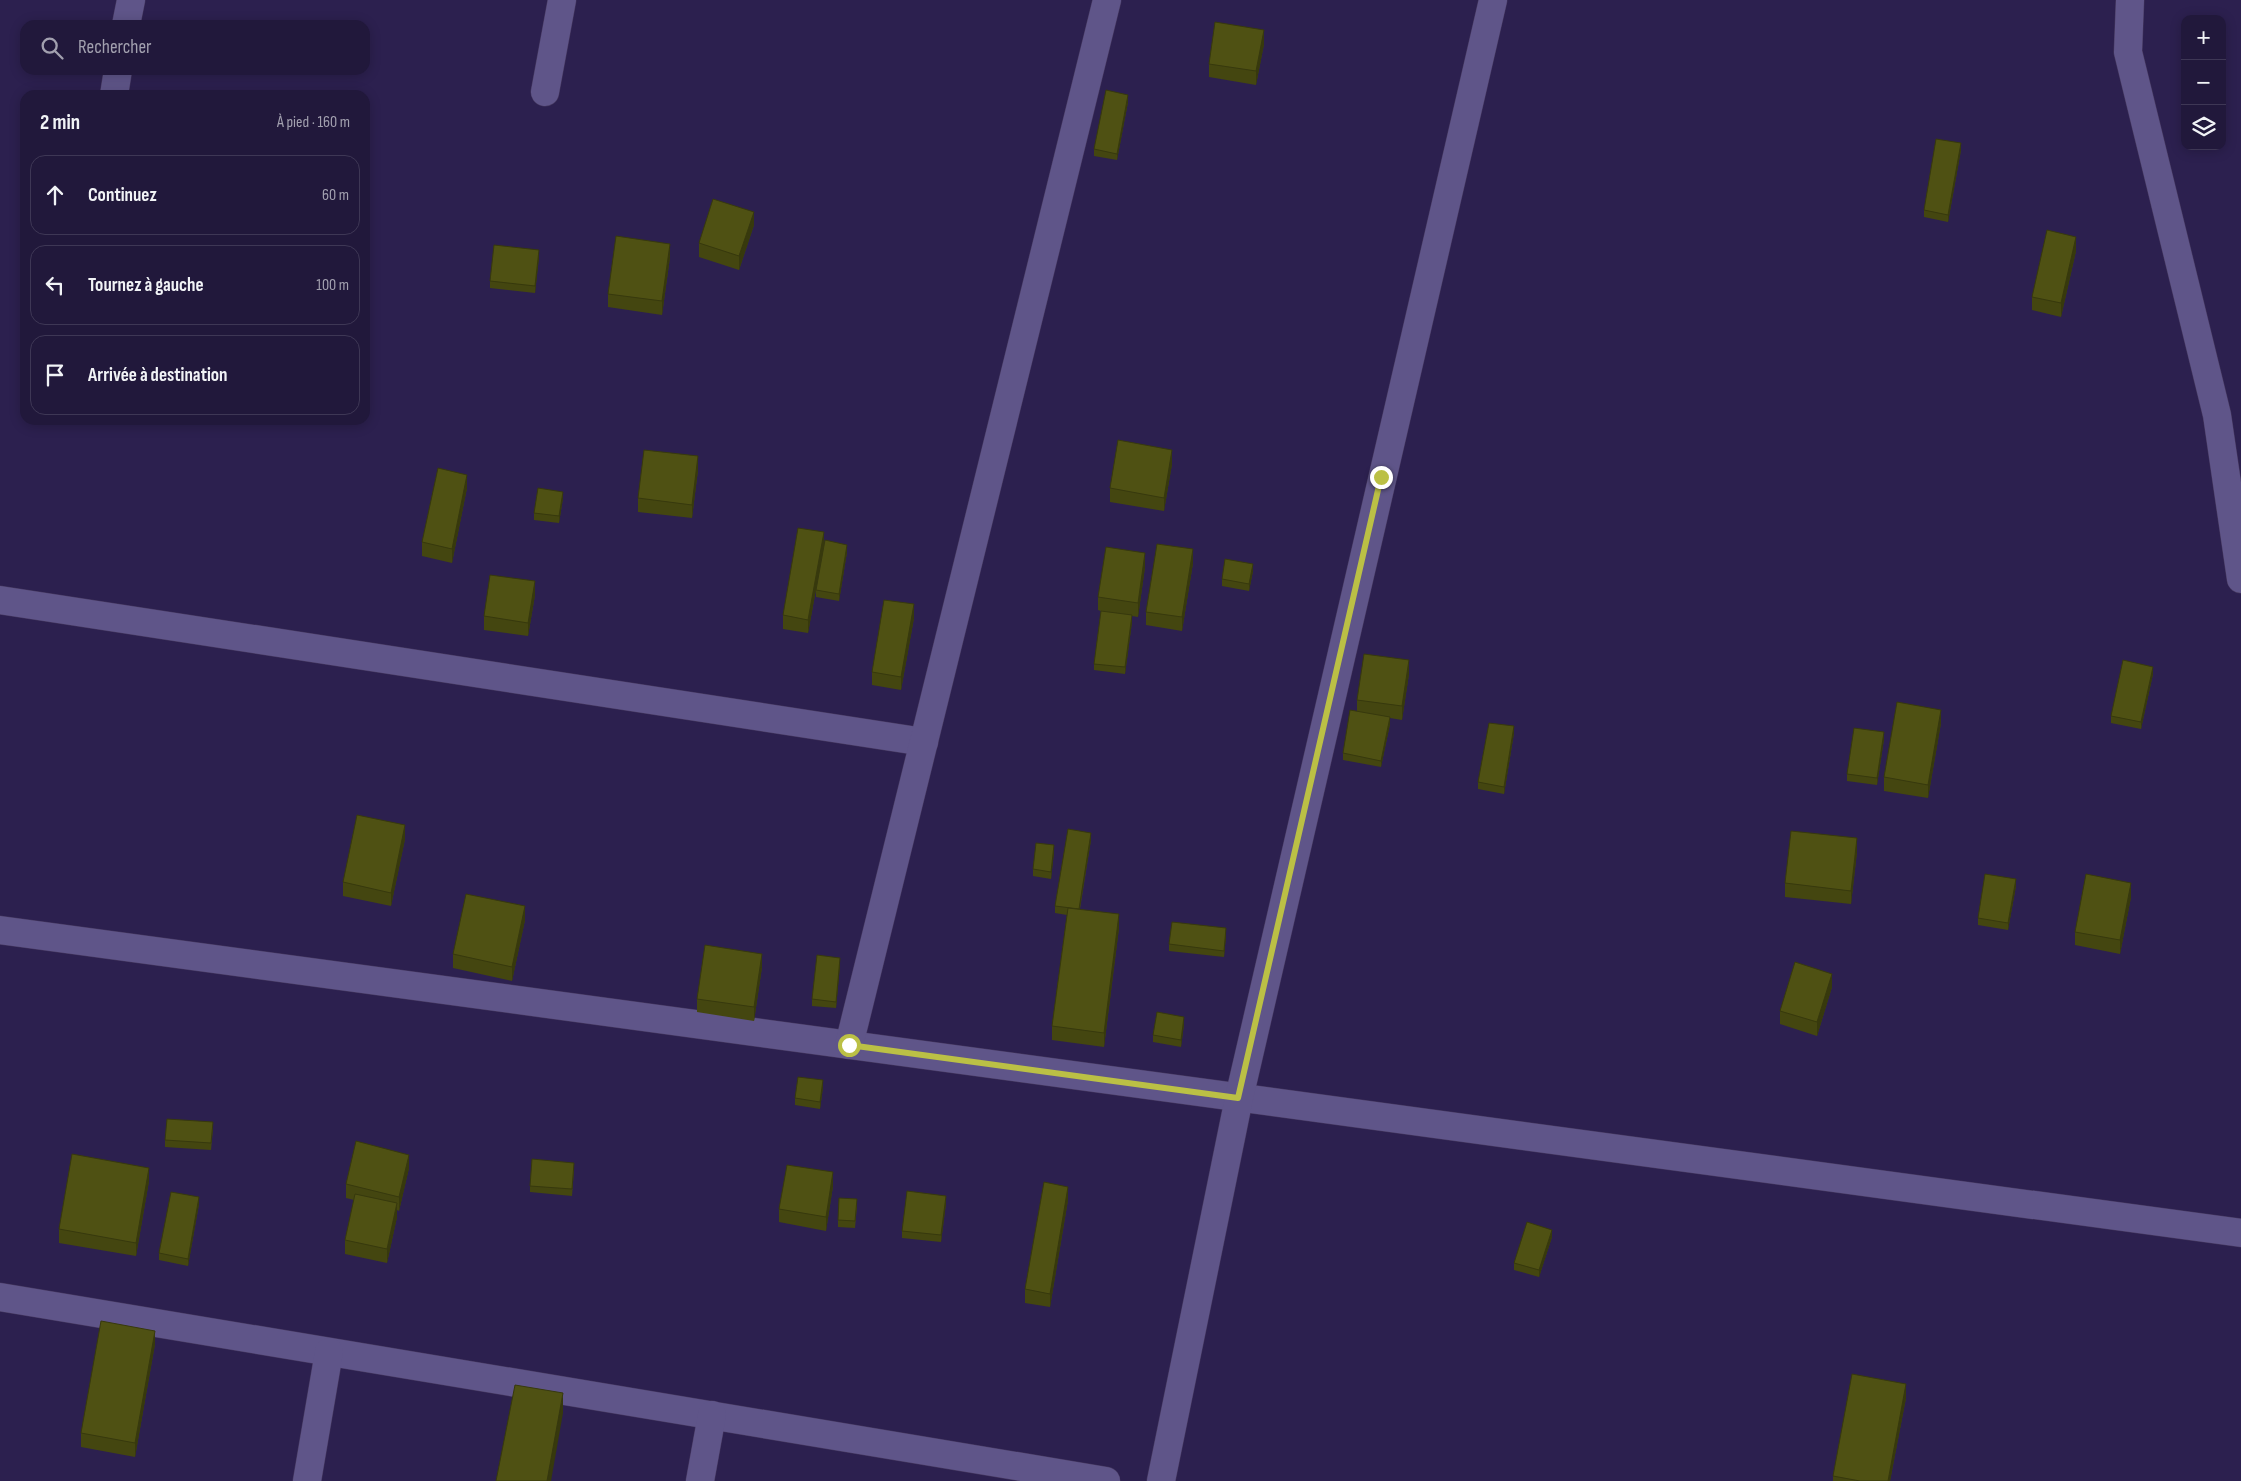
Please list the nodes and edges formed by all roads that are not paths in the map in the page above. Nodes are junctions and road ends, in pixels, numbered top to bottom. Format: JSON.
{"nodes":[{"id":1,"x":131,"y":0,"type":"edge"},
{"id":2,"x":562,"y":0,"type":"edge"},
{"id":3,"x":1107,"y":0,"type":"edge"},
{"id":4,"x":1493,"y":0,"type":"edge"},
{"id":5,"x":2130,"y":0,"type":"edge"},
{"id":6,"x":127,"y":20,"type":"edge"},
{"id":7,"x":117,"y":75,"type":"edge"},
{"id":8,"x":115,"y":90,"type":"edge"},
{"id":9,"x":545,"y":92,"type":"dead end"},
{"id":10,"x":2241,"y":579,"type":"edge"},
{"id":11,"x":0,"y":600,"type":"edge"},
{"id":12,"x":924,"y":742,"type":"junction"},
{"id":13,"x":0,"y":932,"type":"edge"},
{"id":14,"x":849,"y":1045,"type":"junction"},
{"id":15,"x":1238,"y":1098,"type":"junction"},
{"id":16,"x":2241,"y":1234,"type":"edge"},
{"id":17,"x":0,"y":1297,"type":"edge"},
{"id":18,"x":329,"y":1352,"type":"junction"},
{"id":19,"x":712,"y":1416,"type":"junction"},
{"id":20,"x":307,"y":1481,"type":"edge"},
{"id":21,"x":700,"y":1481,"type":"edge"},
{"id":22,"x":1106,"y":1481,"type":"edge"},
{"id":23,"x":1161,"y":1481,"type":"edge"}],
"edges":[{"from":1,"to":6,"type":"street"},
{"from":2,"to":9,"type":"street"},
{"from":3,"to":12,"type":"street"},
{"from":4,"to":15,"type":"street"},
{"from":5,"to":10,"type":"street"},
{"from":7,"to":8,"type":"street"},
{"from":11,"to":12,"type":"street"},
{"from":12,"to":14,"type":"street"},
{"from":13,"to":14,"type":"street"},
{"from":14,"to":15,"type":"street"},
{"from":15,"to":16,"type":"street"},
{"from":15,"to":23,"type":"street"},
{"from":17,"to":18,"type":"street"},
{"from":18,"to":19,"type":"street"},
{"from":18,"to":20,"type":"street"},
{"from":19,"to":21,"type":"street"},
{"from":19,"to":22,"type":"street"}]}
